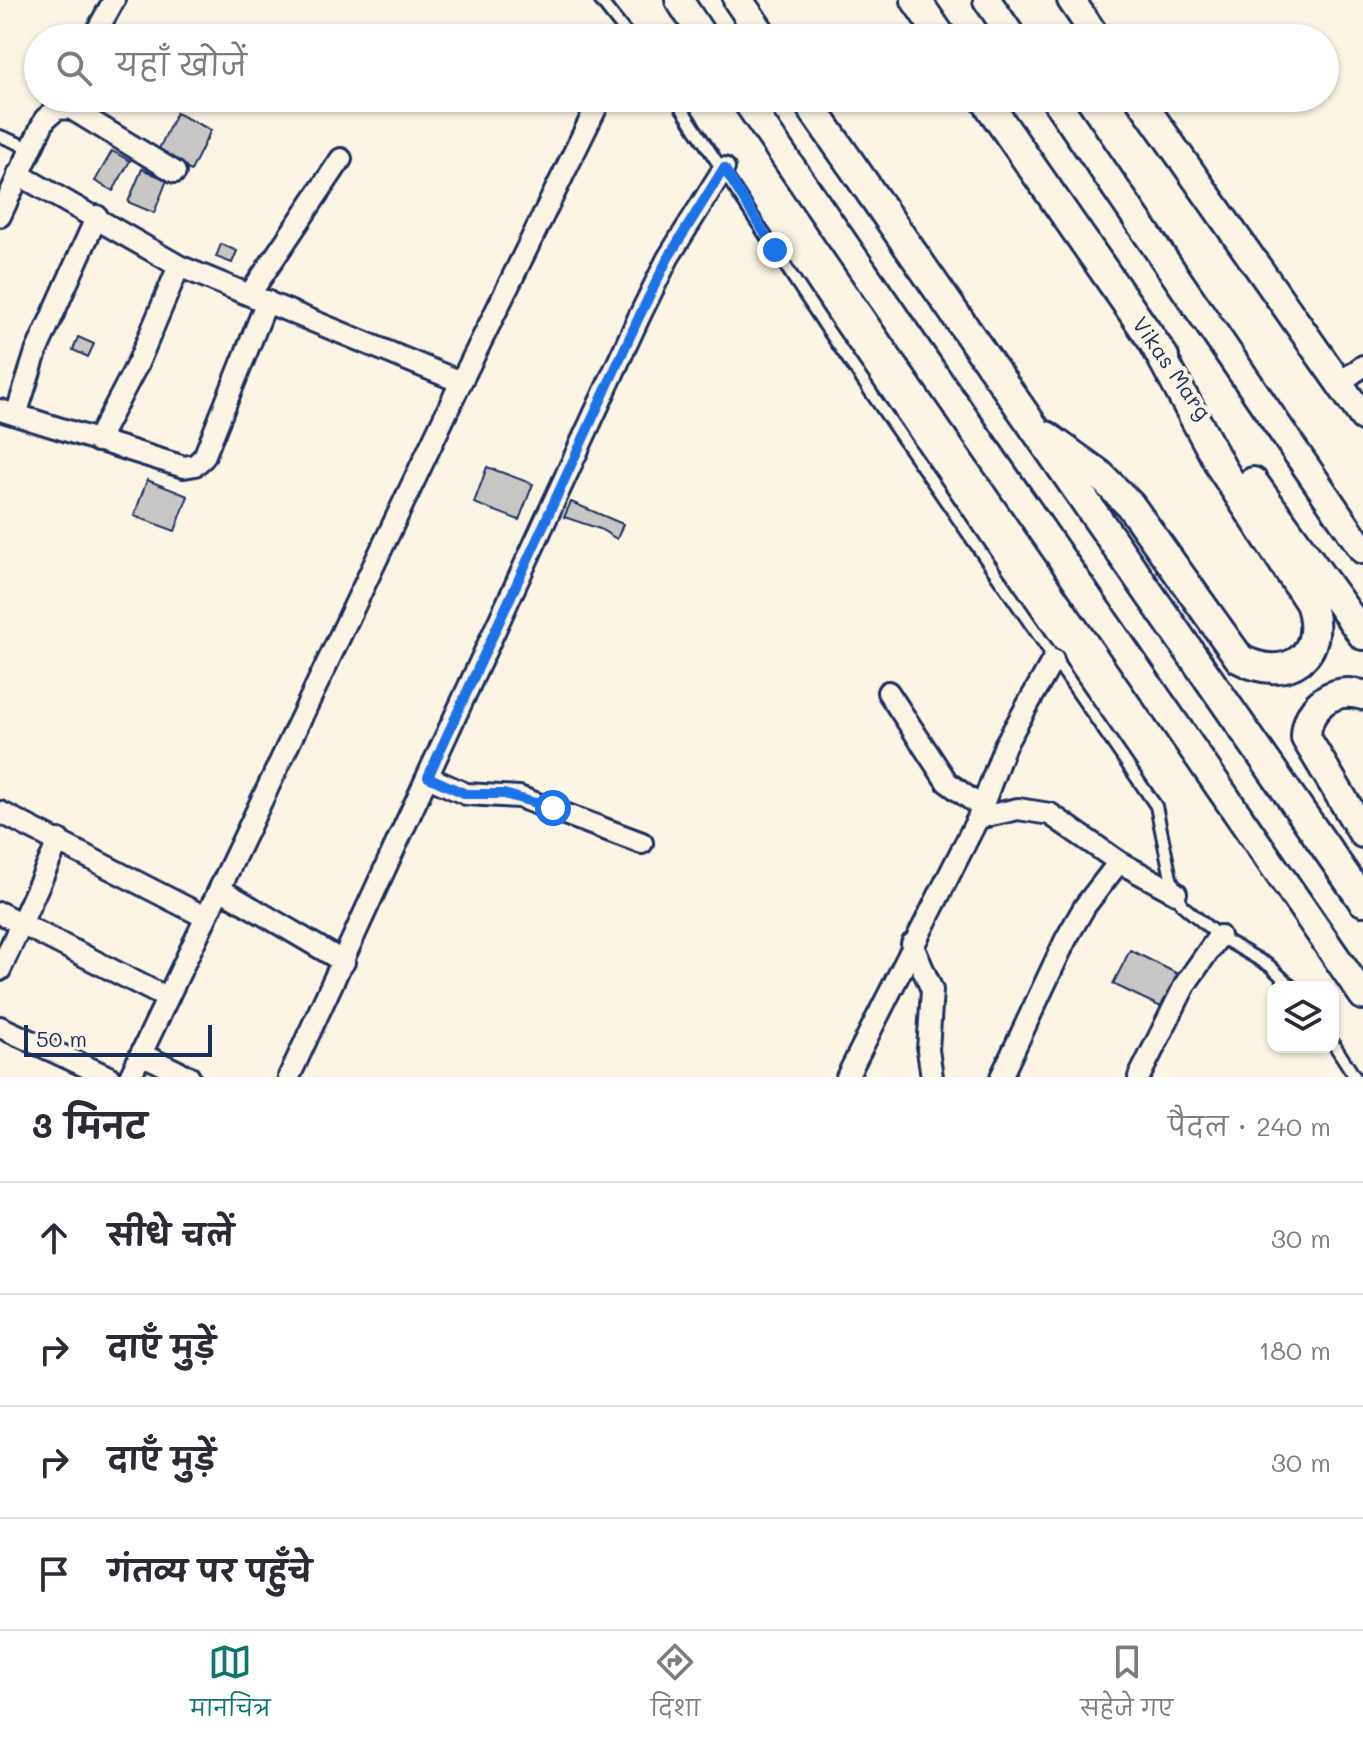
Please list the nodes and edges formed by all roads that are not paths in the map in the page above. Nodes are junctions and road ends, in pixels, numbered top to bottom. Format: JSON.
{"nodes":[{"id":1,"x":114,"y":0,"type":"edge"},
{"id":2,"x":600,"y":0,"type":"edge"},
{"id":3,"x":679,"y":0,"type":"edge"},
{"id":4,"x":738,"y":0,"type":"edge"},
{"id":5,"x":916,"y":0,"type":"edge"},
{"id":6,"x":987,"y":0,"type":"edge"},
{"id":7,"x":1071,"y":0,"type":"edge"},
{"id":8,"x":101,"y":24,"type":"edge"},
{"id":9,"x":619,"y":24,"type":"edge"},
{"id":10,"x":695,"y":24,"type":"edge"},
{"id":11,"x":754,"y":24,"type":"edge"},
{"id":12,"x":932,"y":24,"type":"edge"},
{"id":13,"x":1003,"y":24,"type":"edge"},
{"id":14,"x":1087,"y":24,"type":"edge"},
{"id":15,"x":51,"y":112,"type":"edge"},
{"id":16,"x":77,"y":112,"type":"edge"},
{"id":17,"x":594,"y":112,"type":"edge"},
{"id":18,"x":685,"y":112,"type":"edge"},
{"id":19,"x":754,"y":112,"type":"edge"},
{"id":20,"x":815,"y":112,"type":"edge"},
{"id":21,"x":994,"y":112,"type":"edge"},
{"id":22,"x":1064,"y":112,"type":"edge"},
{"id":23,"x":1149,"y":112,"type":"edge"},
{"id":24,"x":0,"y":136,"type":"edge"},
{"id":25,"x":30,"y":148,"type":"junction"},
{"id":26,"x":341,"y":159,"type":"dead end"},
{"id":27,"x":724,"y":168,"type":"junction"},
{"id":28,"x":175,"y":172,"type":"dead end"},
{"id":29,"x":18,"y":174,"type":"junction"},
{"id":30,"x":0,"y":216,"type":"edge"},
{"id":31,"x":97,"y":216,"type":"junction"},
{"id":32,"x":179,"y":266,"type":"junction"},
{"id":33,"x":259,"y":297,"type":"junction"},
{"id":34,"x":1153,"y":341,"type":"junction"},
{"id":35,"x":1363,"y":366,"type":"edge"},
{"id":36,"x":461,"y":382,"type":"junction"},
{"id":37,"x":1338,"y":384,"type":"junction"},
{"id":38,"x":8,"y":412,"type":"edge"},
{"id":39,"x":1363,"y":417,"type":"edge"},
{"id":40,"x":1028,"y":423,"type":"junction"},
{"id":41,"x":97,"y":441,"type":"junction"},
{"id":42,"x":1363,"y":550,"type":"edge"},
{"id":43,"x":1363,"y":635,"type":"edge"},
{"id":44,"x":1053,"y":660,"type":"junction"},
{"id":45,"x":888,"y":692,"type":"dead end"},
{"id":46,"x":1363,"y":695,"type":"edge"},
{"id":47,"x":428,"y":777,"type":"junction"},
{"id":48,"x":0,"y":812,"type":"edge"},
{"id":49,"x":980,"y":812,"type":"junction"},
{"id":50,"x":1363,"y":833,"type":"edge"},
{"id":51,"x":59,"y":840,"type":"junction"},
{"id":52,"x":642,"y":843,"type":"dead end"},
{"id":53,"x":1119,"y":862,"type":"junction"},
{"id":54,"x":220,"y":889,"type":"junction"},
{"id":55,"x":1176,"y":893,"type":"junction"},
{"id":56,"x":1363,"y":901,"type":"edge"},
{"id":57,"x":0,"y":913,"type":"edge"},
{"id":58,"x":205,"y":917,"type":"junction"},
{"id":59,"x":22,"y":922,"type":"junction"},
{"id":60,"x":1219,"y":936,"type":"junction"},
{"id":61,"x":912,"y":944,"type":"junction"},
{"id":62,"x":344,"y":962,"type":"junction"},
{"id":63,"x":0,"y":970,"type":"edge"},
{"id":64,"x":1286,"y":981,"type":"edge"},
{"id":65,"x":1363,"y":996,"type":"edge"},
{"id":66,"x":167,"y":998,"type":"junction"},
{"id":67,"x":0,"y":1027,"type":"edge"},
{"id":68,"x":1339,"y":1052,"type":"edge"},
{"id":69,"x":141,"y":1054,"type":"junction"},
{"id":70,"x":109,"y":1077,"type":"edge"},
{"id":71,"x":130,"y":1077,"type":"edge"},
{"id":72,"x":189,"y":1077,"type":"edge"},
{"id":73,"x":289,"y":1077,"type":"edge"},
{"id":74,"x":847,"y":1077,"type":"edge"},
{"id":75,"x":932,"y":1077,"type":"edge"},
{"id":76,"x":1001,"y":1077,"type":"edge"},
{"id":77,"x":1139,"y":1077,"type":"edge"},
{"id":78,"x":1355,"y":1077,"type":"edge"}],
"edges":[{"from":1,"to":8,"type":"street"},
{"from":2,"to":9,"type":"lane"},
{"from":3,"to":10,"type":"street"},
{"from":4,"to":11,"type":"main road"},
{"from":5,"to":12,"type":"main road"},
{"from":6,"to":13,"type":"street"},
{"from":7,"to":14,"type":"street"},
{"from":15,"to":25,"type":"street"},
{"from":16,"to":28,"type":"street"},
{"from":17,"to":36,"type":"street"},
{"from":18,"to":27,"type":"lane"},
{"from":19,"to":65,"type":"street"},
{"from":20,"to":40,"type":"main road"},
{"from":21,"to":34,"type":"main road","name":"Vikas Marg"},
{"from":22,"to":42,"type":"street"},
{"from":23,"to":37,"type":"street"},
{"from":24,"to":25,"type":"lane"},
{"from":25,"to":29,"type":"street"},
{"from":26,"to":33,"type":"street"},
{"from":27,"to":44,"type":"lane"},
{"from":27,"to":47,"type":"street"},
{"from":29,"to":30,"type":"street"},
{"from":29,"to":31,"type":"street"},
{"from":31,"to":32,"type":"street"},
{"from":31,"to":38,"type":"street"},
{"from":32,"to":33,"type":"street"},
{"from":32,"to":41,"type":"street"},
{"from":33,"to":36,"type":"street"},
{"from":33,"to":41,"type":"street"},
{"from":34,"to":40,"type":"main road"},
{"from":34,"to":43,"type":"main road","name":"Vikas Marg"},
{"from":35,"to":37,"type":"street"},
{"from":36,"to":54,"type":"street"},
{"from":37,"to":39,"type":"street"},
{"from":38,"to":41,"type":"street"},
{"from":40,"to":56,"type":"main road"},
{"from":44,"to":49,"type":"street"},
{"from":44,"to":55,"type":"lane"},
{"from":45,"to":49,"type":"street"},
{"from":46,"to":50,"type":"main road"},
{"from":47,"to":52,"type":"street"},
{"from":47,"to":62,"type":"street"},
{"from":48,"to":51,"type":"street"},
{"from":49,"to":53,"type":"street"},
{"from":49,"to":61,"type":"street"},
{"from":51,"to":58,"type":"street"},
{"from":51,"to":59,"type":"street"},
{"from":53,"to":55,"type":"street"},
{"from":53,"to":76,"type":"street"},
{"from":54,"to":58,"type":"street"},
{"from":54,"to":62,"type":"street"},
{"from":55,"to":60,"type":"lane"},
{"from":57,"to":59,"type":"street"},
{"from":58,"to":66,"type":"street"},
{"from":59,"to":63,"type":"street"},
{"from":59,"to":66,"type":"street"},
{"from":60,"to":64,"type":"lane"},
{"from":60,"to":77,"type":"street"},
{"from":61,"to":74,"type":"street"},
{"from":61,"to":75,"type":"street"},
{"from":62,"to":73,"type":"street"},
{"from":66,"to":69,"type":"street"},
{"from":67,"to":70,"type":"street"},
{"from":68,"to":78,"type":"lane"},
{"from":69,"to":71,"type":"street"},
{"from":69,"to":72,"type":"street"}]}
